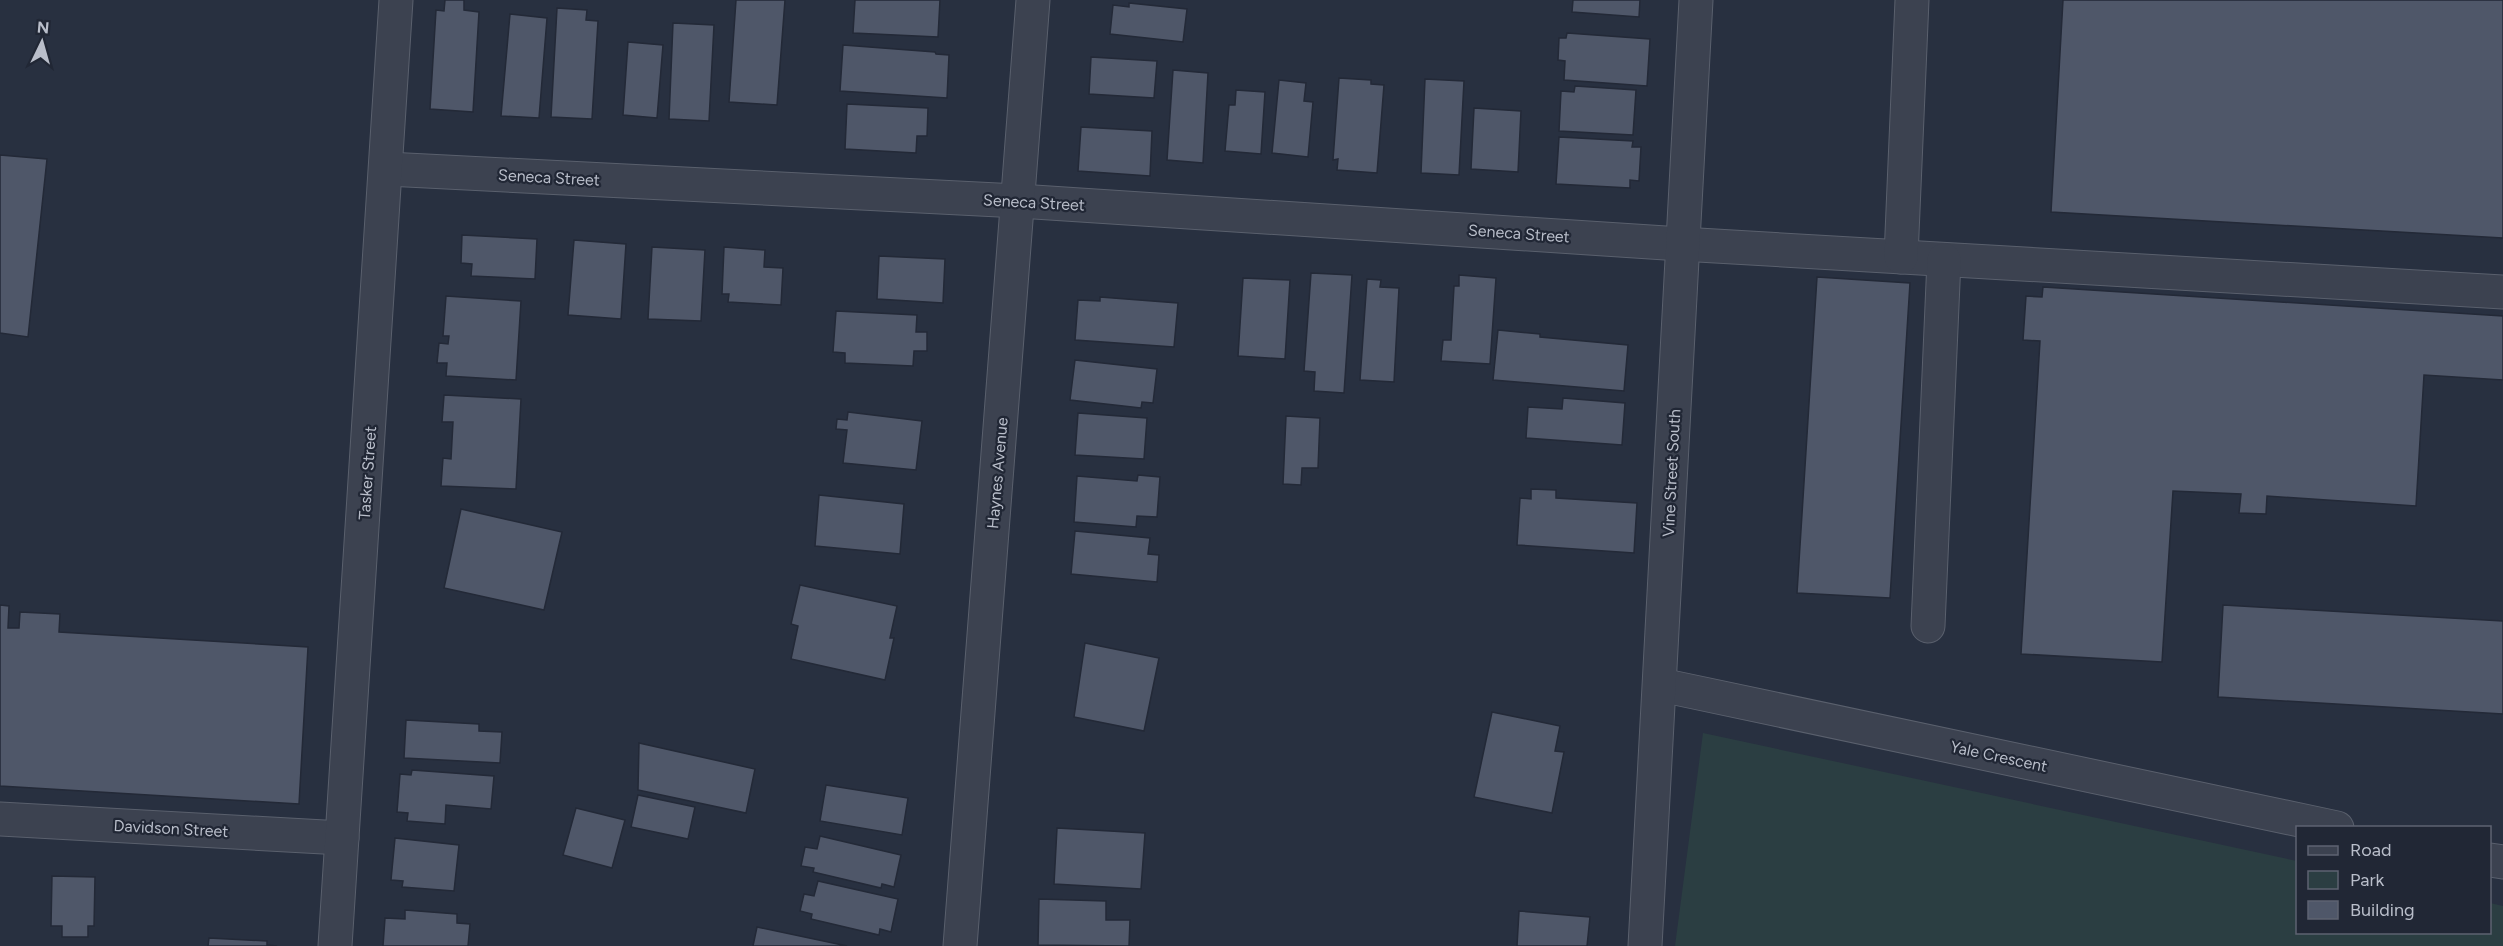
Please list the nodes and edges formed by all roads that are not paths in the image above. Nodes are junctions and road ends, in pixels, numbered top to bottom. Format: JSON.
{"nodes":[{"id":1,"x":396,"y":0,"type":"edge"},
{"id":2,"x":1033,"y":0,"type":"edge"},
{"id":3,"x":1696,"y":0,"type":"edge"},
{"id":4,"x":1912,"y":0,"type":"edge"},
{"id":5,"x":387,"y":169,"type":"junction"},
{"id":6,"x":1019,"y":201,"type":"junction"},
{"id":7,"x":1681,"y":244,"type":"junction"},
{"id":8,"x":1901,"y":256,"type":"junction"},
{"id":9,"x":1944,"y":260,"type":"junction"},
{"id":10,"x":2503,"y":292,"type":"edge"},
{"id":11,"x":1928,"y":626,"type":"dead end"},
{"id":12,"x":1661,"y":685,"type":"junction"},
{"id":13,"x":0,"y":819,"type":"edge"},
{"id":14,"x":2328,"y":826,"type":"edge"},
{"id":15,"x":342,"y":838,"type":"junction"},
{"id":16,"x":335,"y":946,"type":"edge"},
{"id":17,"x":960,"y":946,"type":"edge"},
{"id":18,"x":1645,"y":946,"type":"edge"}],
"edges":[{"from":1,"to":5,"type":"street","name":"Tasker Street"},
{"from":2,"to":6,"type":"street","name":"Haynes Avenue"},
{"from":3,"to":7,"type":"street","name":"Vine Street South"},
{"from":4,"to":8,"type":"street"},
{"from":5,"to":6,"type":"street","name":"Seneca Street"},
{"from":5,"to":15,"type":"street","name":"Tasker Street"},
{"from":6,"to":7,"type":"street","name":"Seneca Street"},
{"from":6,"to":17,"type":"street","name":"Haynes Avenue"},
{"from":7,"to":8,"type":"street","name":"Seneca Street"},
{"from":7,"to":12,"type":"street","name":"Vine Street South"},
{"from":8,"to":9,"type":"street","name":"Seneca Street"},
{"from":9,"to":10,"type":"street","name":"Seneca Street"},
{"from":9,"to":11,"type":"street"},
{"from":12,"to":14,"type":"street","name":"Yale Crescent"},
{"from":12,"to":18,"type":"street","name":"Vine Street South"},
{"from":13,"to":15,"type":"street","name":"Davidson Street"},
{"from":15,"to":16,"type":"street","name":"Tasker Street"}]}
